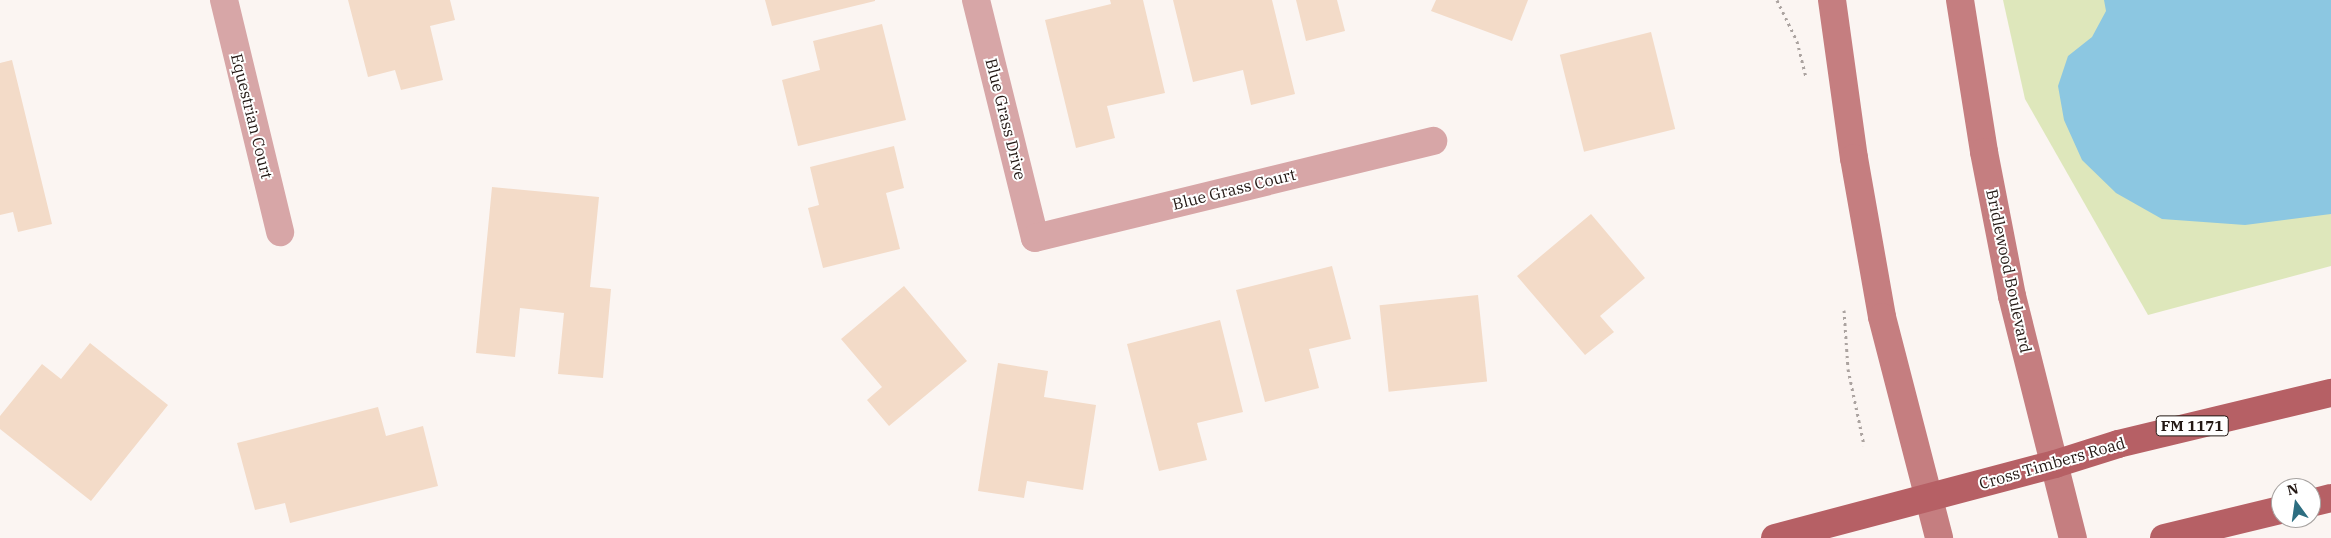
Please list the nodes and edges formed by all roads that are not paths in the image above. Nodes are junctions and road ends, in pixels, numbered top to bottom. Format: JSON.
{"nodes":[{"id":1,"x":224,"y":0,"type":"edge"},
{"id":2,"x":976,"y":0,"type":"edge"},
{"id":3,"x":1832,"y":0,"type":"edge"},
{"id":4,"x":1960,"y":0,"type":"edge"},
{"id":5,"x":1433,"y":141,"type":"dead end"},
{"id":6,"x":280,"y":232,"type":"dead end"},
{"id":7,"x":1035,"y":238,"type":"joint"},
{"id":8,"x":2331,"y":393,"type":"edge"},
{"id":9,"x":2055,"y":464,"type":"junction"},
{"id":10,"x":1929,"y":497,"type":"junction"},
{"id":11,"x":2271,"y":512,"type":"edge"},
{"id":12,"x":1775,"y":538,"type":"edge"},
{"id":13,"x":1939,"y":538,"type":"edge"},
{"id":14,"x":2073,"y":538,"type":"edge"},
{"id":15,"x":2164,"y":538,"type":"edge"}],
"edges":[{"from":1,"to":6,"type":"street","name":"Equestrian Court"},
{"from":2,"to":7,"type":"street","name":"Blue Grass Drive"},
{"from":3,"to":10,"type":"main road"},
{"from":4,"to":9,"type":"main road","name":"Bridlewood Boulevard"},
{"from":5,"to":7,"type":"street","name":"Blue Grass Court"},
{"from":8,"to":9,"type":"main road","name":"Cross Timbers Road","number":"FM 1171"},
{"from":9,"to":10,"type":"main road","name":"Cross Timbers Road","number":"FM 1171"},
{"from":9,"to":14,"type":"main road","name":"Bridlewood Boulevard"},
{"from":10,"to":12,"type":"main road","name":"Cross Timbers Road","number":"FM 1171"},
{"from":10,"to":13,"type":"main road"},
{"from":11,"to":15,"type":"main road"}]}
